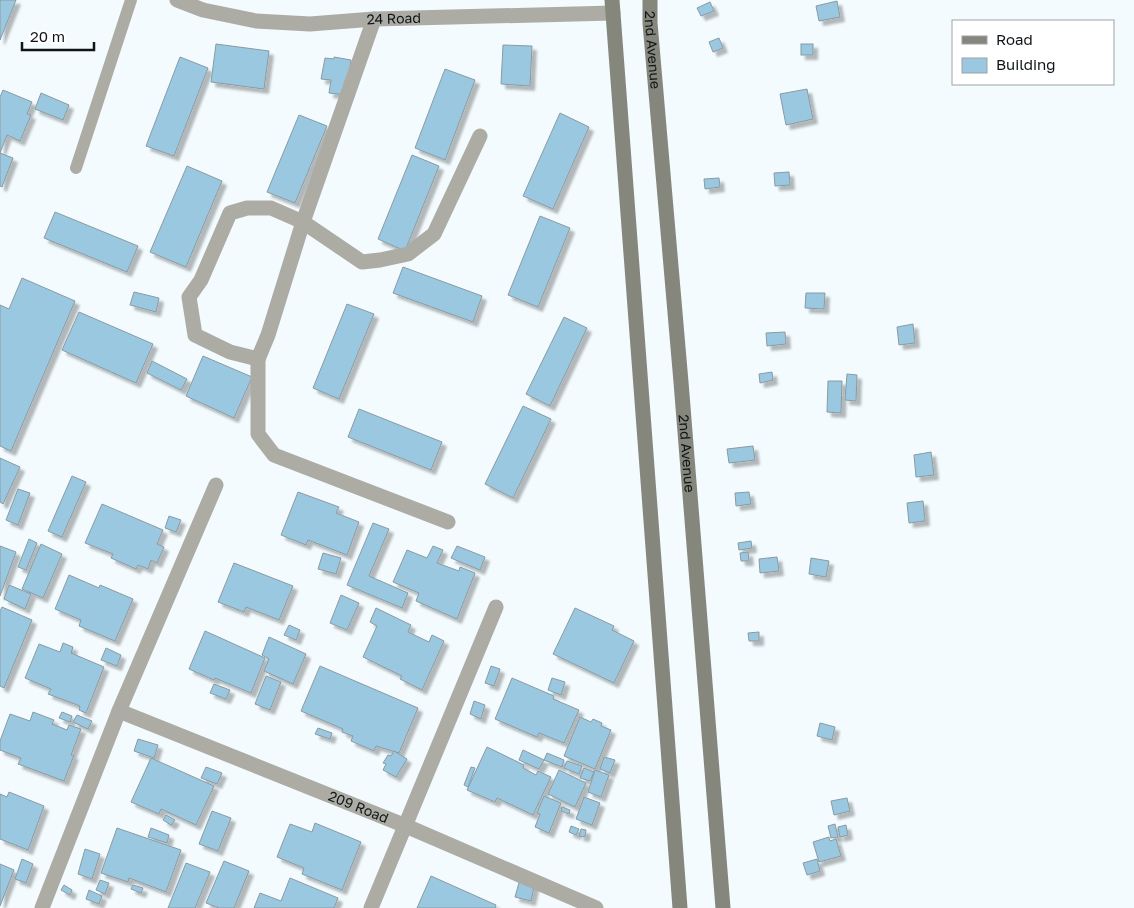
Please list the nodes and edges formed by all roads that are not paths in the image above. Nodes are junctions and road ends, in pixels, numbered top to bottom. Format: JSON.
{"nodes":[{"id":1,"x":131,"y":0,"type":"edge"},
{"id":2,"x":178,"y":0,"type":"edge"},
{"id":3,"x":650,"y":0,"type":"edge"},
{"id":4,"x":612,"y":6,"type":"edge"},
{"id":5,"x":374,"y":18,"type":"junction"},
{"id":6,"x":480,"y":136,"type":"dead end"},
{"id":7,"x":76,"y":168,"type":"dead end"},
{"id":8,"x":303,"y":222,"type":"junction"},
{"id":9,"x":258,"y":359,"type":"junction"},
{"id":10,"x":216,"y":485,"type":"dead end"},
{"id":11,"x":448,"y":522,"type":"dead end"},
{"id":12,"x":496,"y":607,"type":"dead end"},
{"id":13,"x":119,"y":711,"type":"junction"},
{"id":14,"x":406,"y":826,"type":"junction"},
{"id":15,"x":42,"y":908,"type":"edge"},
{"id":16,"x":372,"y":908,"type":"edge"},
{"id":17,"x":596,"y":908,"type":"edge"},
{"id":18,"x":680,"y":908,"type":"edge"},
{"id":19,"x":723,"y":908,"type":"edge"}],
"edges":[{"from":1,"to":7,"type":"lane"},
{"from":2,"to":5,"type":"street","name":"24 Road"},
{"from":3,"to":19,"type":"street","name":"2nd Avenue"},
{"from":4,"to":5,"type":"street","name":"24 Road"},
{"from":4,"to":18,"type":"street"},
{"from":5,"to":8,"type":"street"},
{"from":6,"to":8,"type":"street"},
{"from":8,"to":9,"type":"street"},
{"from":8,"to":9,"type":"street"},
{"from":9,"to":11,"type":"street"},
{"from":10,"to":13,"type":"street"},
{"from":12,"to":14,"type":"street"},
{"from":13,"to":14,"type":"street","name":"209 Road"},
{"from":13,"to":15,"type":"street"},
{"from":14,"to":16,"type":"street"},
{"from":14,"to":17,"type":"street","name":"209 Road"}]}
